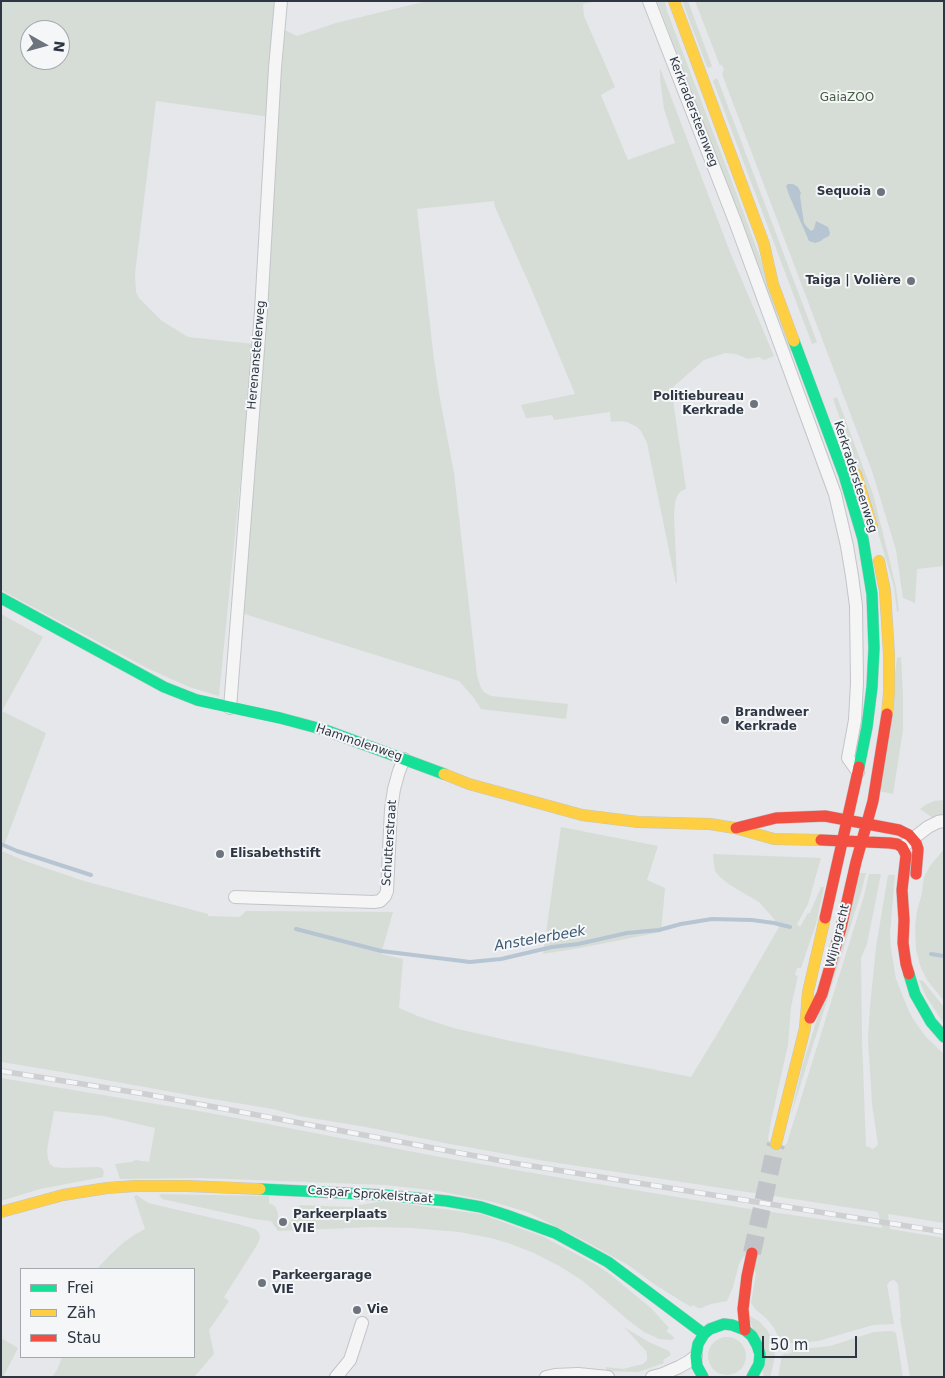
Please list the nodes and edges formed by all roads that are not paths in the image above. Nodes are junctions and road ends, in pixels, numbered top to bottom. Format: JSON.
{"nodes":[{"id":1,"x":281,"y":1,"type":"edge"},
{"id":2,"x":649,"y":1,"type":"edge"},
{"id":3,"x":674,"y":1,"type":"edge"},
{"id":4,"x":764,"y":244,"type":"junction"},
{"id":5,"x":783,"y":278,"type":"dead end"},
{"id":6,"x":807,"y":356,"type":"junction"},
{"id":7,"x":787,"y":363,"type":"junction"},
{"id":8,"x":852,"y":464,"type":"dead end"},
{"id":9,"x":1,"y":598,"type":"edge"},
{"id":10,"x":230,"y":708,"type":"junction"},
{"id":11,"x":404,"y":759,"type":"junction"},
{"id":12,"x":858,"y":772,"type":"junction"},
{"id":13,"x":848,"y":819,"type":"junction"},
{"id":14,"x":944,"y":821,"type":"edge"},
{"id":15,"x":867,"y":823,"type":"junction"},
{"id":16,"x":735,"y":828,"type":"junction"},
{"id":17,"x":913,"y":839,"type":"junction"},
{"id":18,"x":843,"y":840,"type":"junction"},
{"id":19,"x":862,"y":840,"type":"junction"},
{"id":20,"x":902,"y":848,"type":"junction"},
{"id":21,"x":235,"y":897,"type":"dead end"},
{"id":22,"x":904,"y":920,"type":"junction"},
{"id":23,"x":805,"y":1028,"type":"junction"},
{"id":24,"x":944,"y":1037,"type":"edge"},
{"id":25,"x":776,"y":1144,"type":"tunnel mouth"},
{"id":26,"x":1,"y":1212,"type":"edge"},
{"id":27,"x":752,"y":1253,"type":"tunnel mouth"},
{"id":28,"x":747,"y":1276,"type":"junction"},
{"id":29,"x":728,"y":1316,"type":"junction"},
{"id":30,"x":362,"y":1324,"type":"dead end"},
{"id":31,"x":745,"y":1330,"type":"junction"},
{"id":32,"x":704,"y":1334,"type":"junction"},
{"id":33,"x":696,"y":1356,"type":"junction"},
{"id":34,"x":698,"y":1376,"type":"edge"},
{"id":35,"x":336,"y":1377,"type":"edge"},
{"id":36,"x":546,"y":1377,"type":"edge"},
{"id":37,"x":608,"y":1377,"type":"edge"},
{"id":38,"x":652,"y":1377,"type":"edge"},
{"id":39,"x":752,"y":1377,"type":"edge"}],
"edges":[{"from":1,"to":10,"type":"street","name":"Herenanstelerweg"},
{"from":2,"to":7,"type":"street","name":"Kerkradersteenweg"},
{"from":3,"to":4,"type":"main road","name":"Kerkradersteenweg"},
{"from":4,"to":5,"type":"main road","name":"Kerkradersteenweg"},
{"from":4,"to":6,"type":"main road","name":"Kerkradersteenweg"},
{"from":6,"to":7,"type":"street"},
{"from":6,"to":12,"type":"main road","name":"Kerkradersteenweg"},
{"from":7,"to":12,"type":"street","name":"Kerkradersteenweg"},
{"from":8,"to":15,"type":"main road","name":"Kerkradersteenweg"},
{"from":9,"to":10,"type":"main road","name":"Hammolenweg"},
{"from":10,"to":11,"type":"main road","name":"Hammolenweg"},
{"from":11,"to":16,"type":"main road","name":"Hammolenweg"},
{"from":11,"to":21,"type":"street","name":"Schutterstraat"},
{"from":12,"to":13,"type":"main road","name":"Kerkradersteenweg"},
{"from":13,"to":15,"type":"main road","name":"Hammolenweg"},
{"from":13,"to":16,"type":"main road","name":"Hammolenweg"},
{"from":13,"to":18,"type":"main road","name":"Kerkradersteenweg"},
{"from":14,"to":17,"type":"street"},
{"from":15,"to":17,"type":"main road","name":"Hammolenweg"},
{"from":15,"to":19,"type":"main road","name":"Kerkradersteenweg"},
{"from":16,"to":18,"type":"main road","name":"Hammolenweg"},
{"from":17,"to":20,"type":"street"},
{"from":17,"to":22,"type":"main road"},
{"from":18,"to":19,"type":"main road","name":"Hammolenweg"},
{"from":18,"to":23,"type":"main road","name":"Wijngracht"},
{"from":19,"to":20,"type":"main road","name":"Hammolenweg"},
{"from":19,"to":23,"type":"main road","name":"Wijngracht"},
{"from":20,"to":22,"type":"main road"},
{"from":22,"to":24,"type":"main road"},
{"from":23,"to":25,"type":"main road","name":"Wijngracht"},
{"from":26,"to":32,"type":"main road","name":"Caspar Sprokelstraat"},
{"from":27,"to":28,"type":"main road"},
{"from":28,"to":29,"type":"main road"},
{"from":28,"to":31,"type":"main road"},
{"from":29,"to":31,"type":"main road"},
{"from":29,"to":32,"type":"main road"},
{"from":30,"to":35,"type":"street"},
{"from":31,"to":39,"type":"main road"},
{"from":32,"to":33,"type":"main road"},
{"from":33,"to":34,"type":"main road"},
{"from":33,"to":38,"type":"street"},
{"from":36,"to":37,"type":"street"}]}
